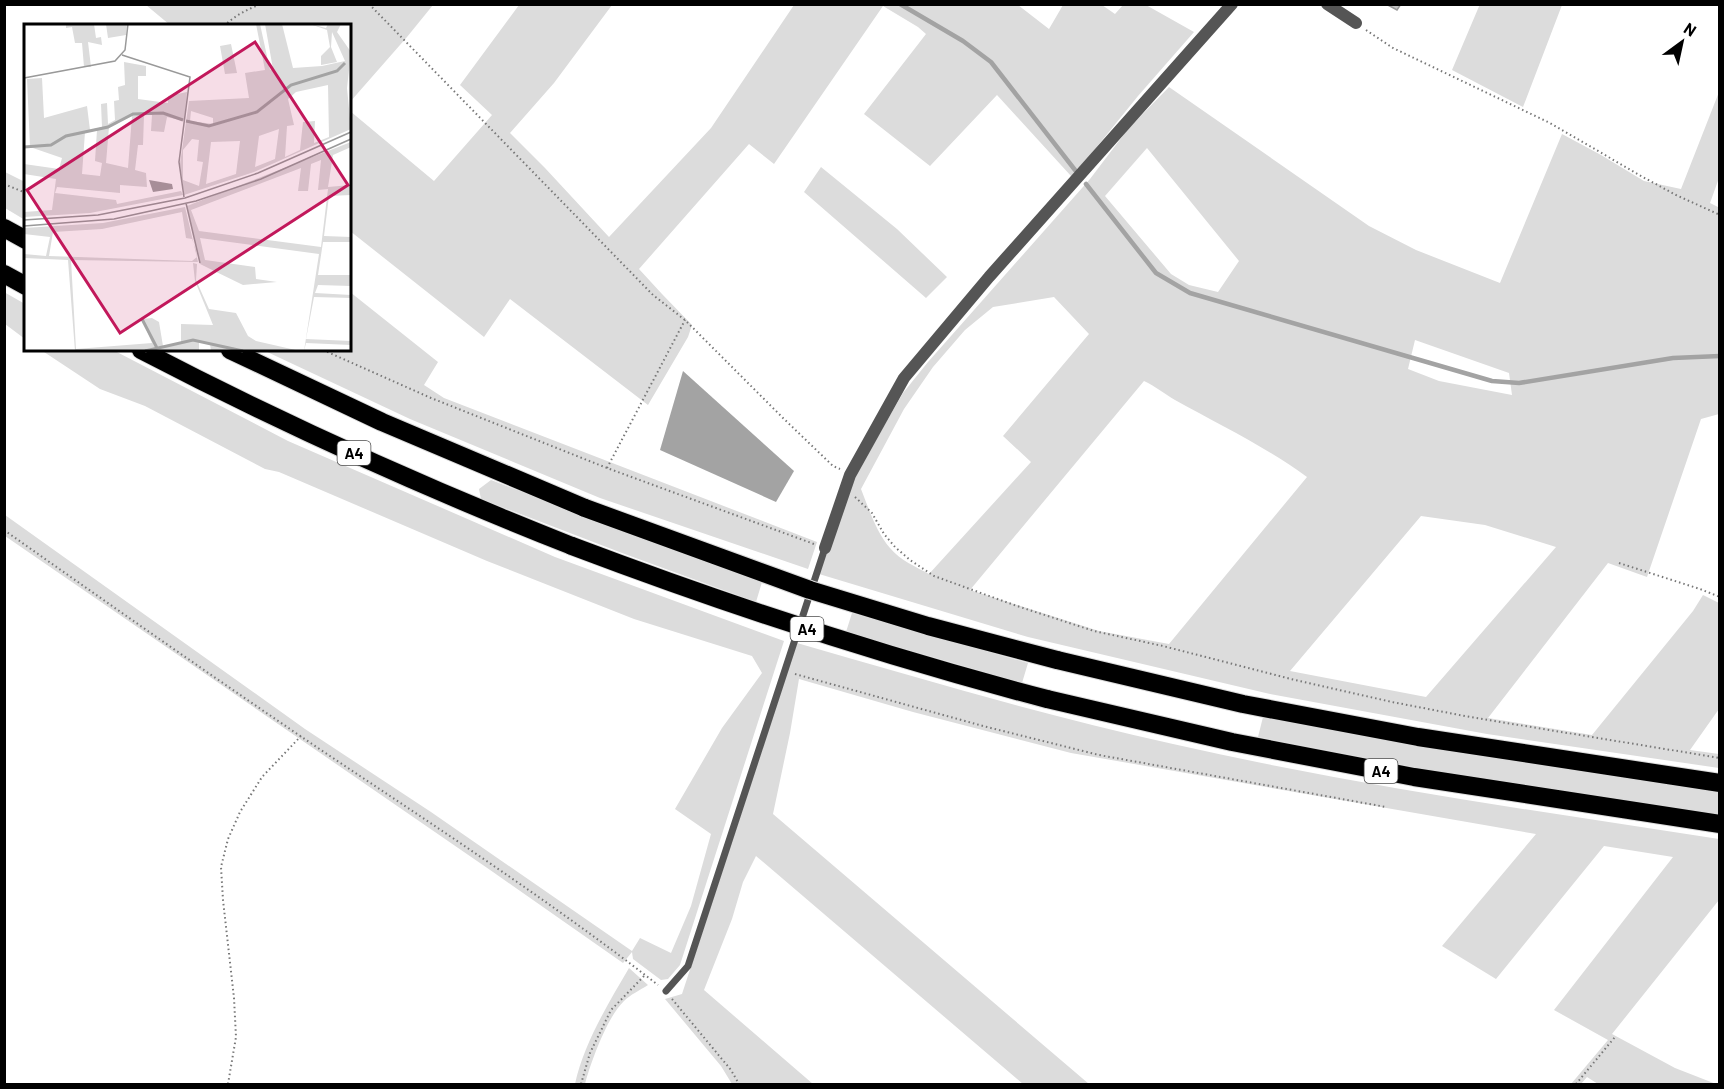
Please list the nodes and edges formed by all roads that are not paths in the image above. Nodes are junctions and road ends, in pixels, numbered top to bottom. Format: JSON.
{"nodes":[{"id":1,"x":1232,"y":4,"type":"edge"},
{"id":2,"x":1327,"y":4,"type":"edge"},
{"id":3,"x":1356,"y":23,"type":"road end"},
{"id":4,"x":4,"y":228,"type":"edge"},
{"id":5,"x":24,"y":239,"type":"edge"},
{"id":6,"x":4,"y":274,"type":"edge"},
{"id":7,"x":24,"y":285,"type":"edge"},
{"id":8,"x":143,"y":351,"type":"edge"},
{"id":9,"x":232,"y":351,"type":"edge"},
{"id":10,"x":825,"y":548,"type":"joint"},
{"id":11,"x":1719,"y":783,"type":"edge"},
{"id":12,"x":1719,"y":824,"type":"edge"},
{"id":13,"x":666,"y":991,"type":"road end"}],
"edges":[{"from":1,"to":10,"type":"street"},
{"from":2,"to":3,"type":"street"},
{"from":4,"to":5,"type":"highway"},
{"from":6,"to":7,"type":"highway"},
{"from":8,"to":12,"type":"highway","number":"A4","bridge":true},
{"from":9,"to":11,"type":"highway","number":"A4","bridge":true},
{"from":10,"to":13,"type":"lane"}]}
